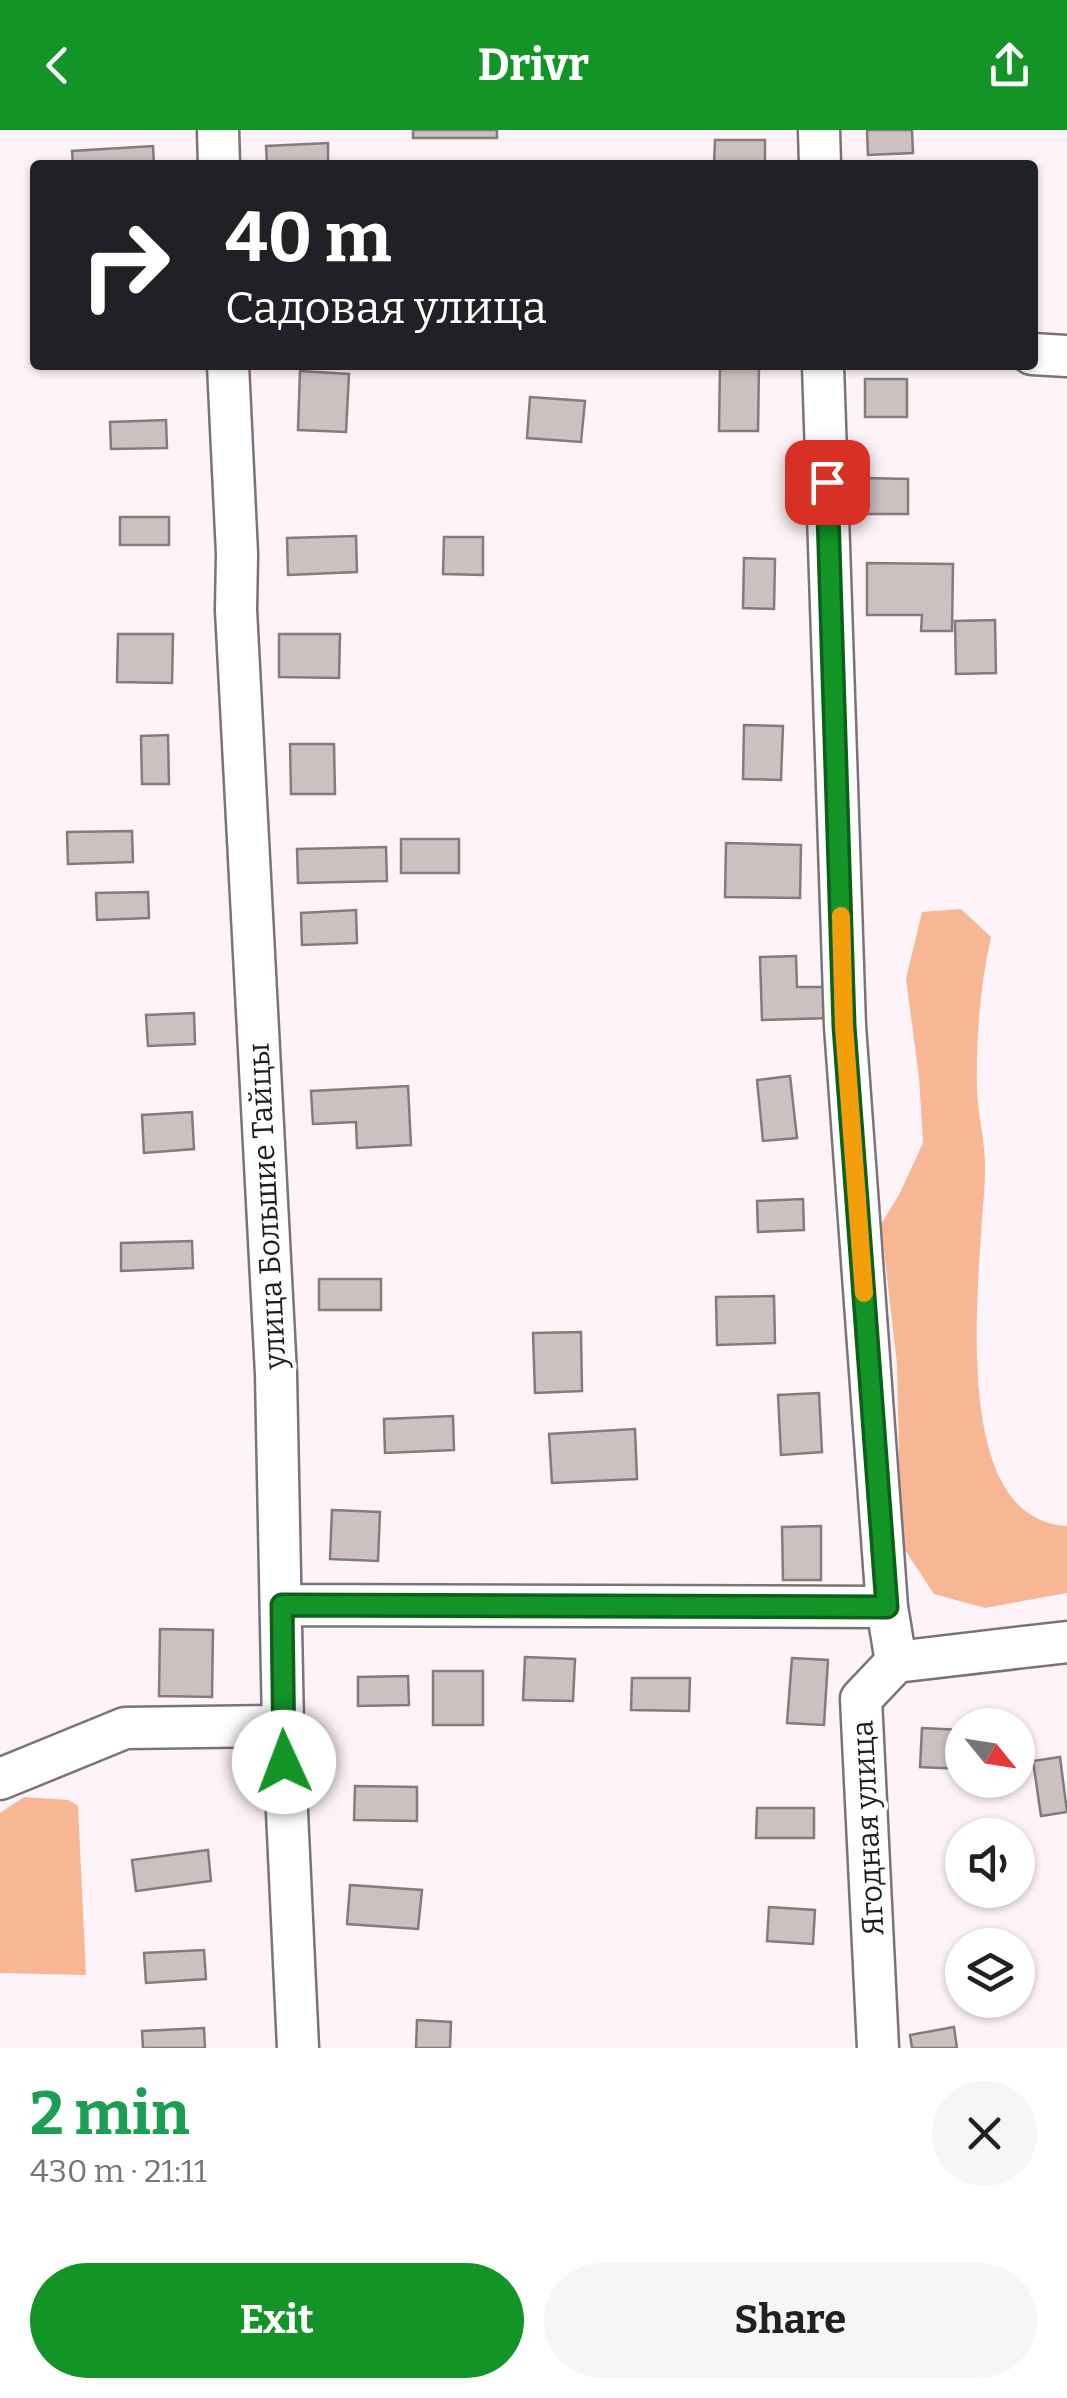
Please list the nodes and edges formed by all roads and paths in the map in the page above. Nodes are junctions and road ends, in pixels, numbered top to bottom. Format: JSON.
{"nodes":[{"id":1,"x":218,"y":130,"type":"edge"},
{"id":2,"x":819,"y":130,"type":"edge"},
{"id":3,"x":219,"y":160,"type":"edge"},
{"id":4,"x":820,"y":160,"type":"edge"},
{"id":5,"x":1038,"y":354,"type":"edge"},
{"id":6,"x":1067,"y":356,"type":"edge"},
{"id":7,"x":228,"y":370,"type":"edge"},
{"id":8,"x":823,"y":370,"type":"edge"},
{"id":9,"x":282,"y":1605,"type":"junction"},
{"id":10,"x":887,"y":1607,"type":"junction"},
{"id":11,"x":1067,"y":1642,"type":"edge"},
{"id":12,"x":896,"y":1662,"type":"junction"},
{"id":13,"x":282,"y":1726,"type":"junction"},
{"id":14,"x":0,"y":1779,"type":"edge"},
{"id":15,"x":298,"y":2048,"type":"edge"},
{"id":16,"x":878,"y":2048,"type":"edge"}],
"edges":[{"from":1,"to":3,"type":"street"},
{"from":2,"to":4,"type":"street"},
{"from":5,"to":6,"type":"street"},
{"from":7,"to":9,"type":"street","name":"улица Большие Тайцы"},
{"from":8,"to":10,"type":"street"},
{"from":9,"to":10,"type":"street"},
{"from":9,"to":13,"type":"street","name":"улица Большие Тайцы"},
{"from":10,"to":12,"type":"street"},
{"from":11,"to":12,"type":"street"},
{"from":12,"to":16,"type":"street","name":"Ягодная улица"},
{"from":13,"to":14,"type":"street"},
{"from":13,"to":15,"type":"street","name":"улица Большие Тайцы"}]}
